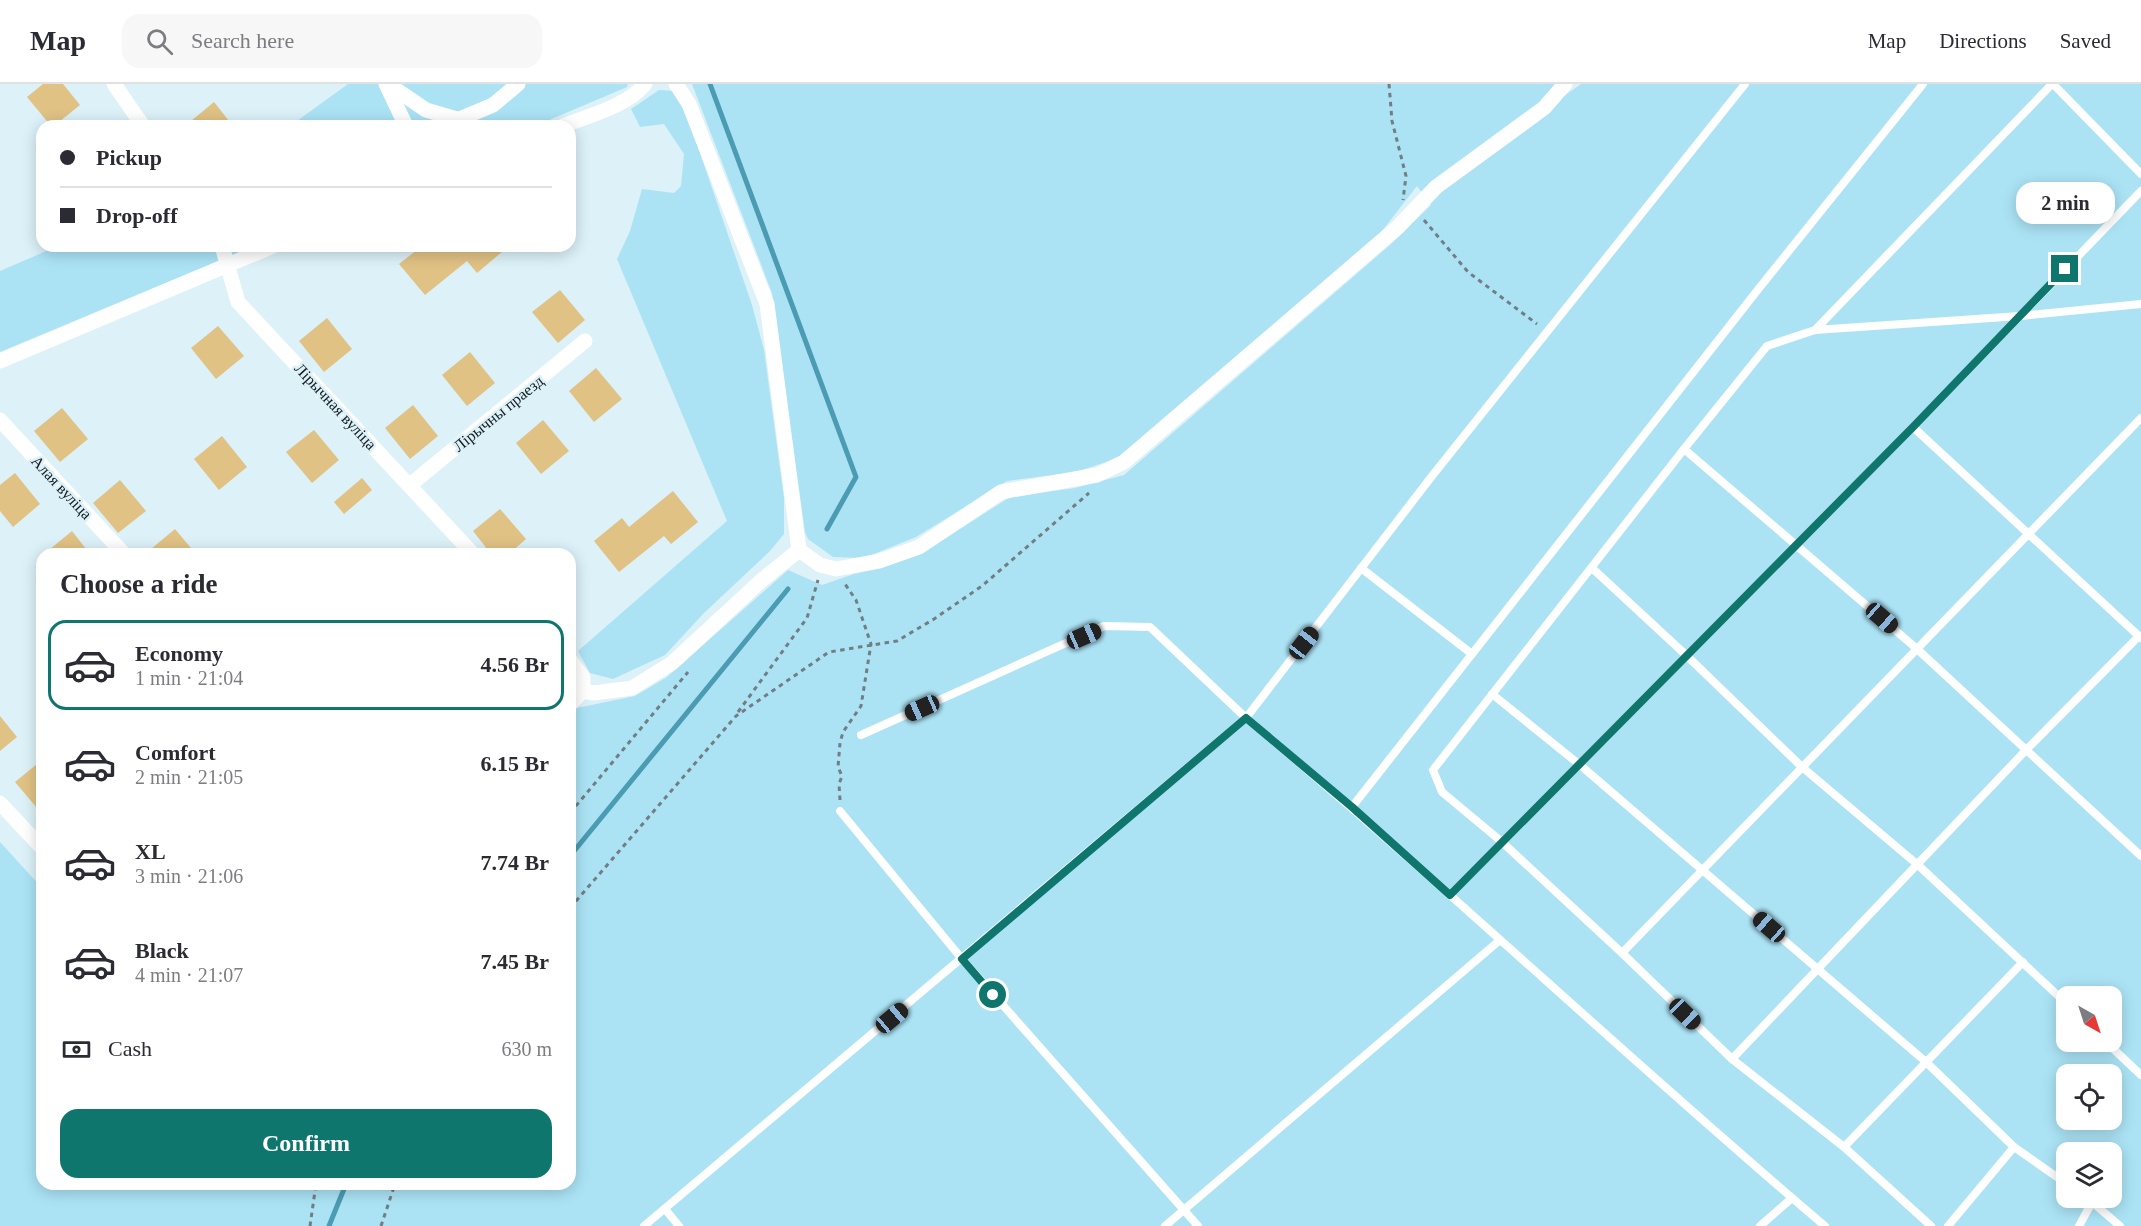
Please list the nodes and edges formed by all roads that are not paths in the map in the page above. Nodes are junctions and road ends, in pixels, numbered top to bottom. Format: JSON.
{"nodes":[{"id":1,"x":114,"y":84,"type":"edge"},
{"id":2,"x":387,"y":84,"type":"edge"},
{"id":3,"x":518,"y":84,"type":"edge"},
{"id":4,"x":645,"y":84,"type":"edge"},
{"id":5,"x":676,"y":84,"type":"edge"},
{"id":6,"x":1565,"y":84,"type":"edge"},
{"id":7,"x":1745,"y":84,"type":"edge"},
{"id":8,"x":1923,"y":84,"type":"edge"},
{"id":9,"x":2052,"y":84,"type":"edge"},
{"id":10,"x":139,"y":120,"type":"edge"},
{"id":11,"x":403,"y":120,"type":"edge"},
{"id":12,"x":446,"y":120,"type":"edge"},
{"id":13,"x":455,"y":120,"type":"edge"},
{"id":14,"x":576,"y":120,"type":"edge"},
{"id":15,"x":2141,"y":174,"type":"edge"},
{"id":16,"x":2141,"y":191,"type":"edge"},
{"id":17,"x":224,"y":252,"type":"edge"},
{"id":18,"x":259,"y":252,"type":"edge"},
{"id":19,"x":228,"y":265,"type":"junction"},
{"id":20,"x":2141,"y":304,"type":"edge"},
{"id":21,"x":2020,"y":316,"type":"junction"},
{"id":22,"x":1815,"y":330,"type":"junction"},
{"id":23,"x":585,"y":341,"type":"dead end"},
{"id":24,"x":0,"y":361,"type":"edge"},
{"id":25,"x":2141,"y":418,"type":"edge"},
{"id":26,"x":0,"y":420,"type":"edge"},
{"id":27,"x":1913,"y":427,"type":"junction"},
{"id":28,"x":1684,"y":449,"type":"junction"},
{"id":29,"x":410,"y":485,"type":"junction"},
{"id":30,"x":2028,"y":534,"type":"junction"},
{"id":31,"x":1796,"y":544,"type":"junction"},
{"id":32,"x":118,"y":548,"type":"edge"},
{"id":33,"x":468,"y":548,"type":"edge"},
{"id":34,"x":799,"y":550,"type":"junction"},
{"id":35,"x":1361,"y":568,"type":"junction"},
{"id":36,"x":1592,"y":568,"type":"junction"},
{"id":37,"x":2140,"y":637,"type":"edge"},
{"id":38,"x":1916,"y":648,"type":"junction"},
{"id":39,"x":1472,"y":654,"type":"junction"},
{"id":40,"x":1686,"y":655,"type":"junction"},
{"id":41,"x":576,"y":668,"type":"edge"},
{"id":42,"x":583,"y":690,"type":"junction"},
{"id":43,"x":1492,"y":694,"type":"junction"},
{"id":44,"x":576,"y":698,"type":"edge"},
{"id":45,"x":1246,"y":718,"type":"junction"},
{"id":46,"x":861,"y":735,"type":"dead end"},
{"id":47,"x":2027,"y":749,"type":"junction"},
{"id":48,"x":1580,"y":765,"type":"junction"},
{"id":49,"x":1802,"y":767,"type":"junction"},
{"id":50,"x":0,"y":803,"type":"edge"},
{"id":51,"x":1352,"y":807,"type":"junction"},
{"id":52,"x":840,"y":811,"type":"dead end"},
{"id":53,"x":36,"y":842,"type":"edge"},
{"id":54,"x":1502,"y":842,"type":"junction"},
{"id":55,"x":2141,"y":856,"type":"edge"},
{"id":56,"x":1918,"y":865,"type":"junction"},
{"id":57,"x":1703,"y":870,"type":"junction"},
{"id":58,"x":1450,"y":895,"type":"junction"},
{"id":59,"x":1500,"y":940,"type":"junction"},
{"id":60,"x":1622,"y":953,"type":"junction"},
{"id":61,"x":962,"y":959,"type":"junction"},
{"id":62,"x":2023,"y":962,"type":"junction"},
{"id":63,"x":1818,"y":970,"type":"junction"},
{"id":64,"x":2056,"y":994,"type":"edge"},
{"id":65,"x":2117,"y":1052,"type":"edge"},
{"id":66,"x":1732,"y":1059,"type":"junction"},
{"id":67,"x":1926,"y":1062,"type":"junction"},
{"id":68,"x":2141,"y":1075,"type":"edge"},
{"id":69,"x":1844,"y":1147,"type":"junction"},
{"id":70,"x":2014,"y":1147,"type":"junction"},
{"id":71,"x":2056,"y":1176,"type":"edge"},
{"id":72,"x":1792,"y":1198,"type":"junction"},
{"id":73,"x":2086,"y":1208,"type":"edge"},
{"id":74,"x":2099,"y":1208,"type":"edge"},
{"id":75,"x":665,"y":1209,"type":"junction"},
{"id":76,"x":1185,"y":1210,"type":"junction"},
{"id":77,"x":644,"y":1226,"type":"edge"},
{"id":78,"x":679,"y":1226,"type":"edge"},
{"id":79,"x":1165,"y":1226,"type":"edge"},
{"id":80,"x":1198,"y":1226,"type":"edge"},
{"id":81,"x":1760,"y":1226,"type":"edge"},
{"id":82,"x":1825,"y":1226,"type":"edge"},
{"id":83,"x":1931,"y":1226,"type":"edge"},
{"id":84,"x":1948,"y":1226,"type":"edge"},
{"id":85,"x":2079,"y":1226,"type":"edge"},
{"id":86,"x":2120,"y":1226,"type":"edge"}],
"edges":[{"from":1,"to":10,"type":"street"},
{"from":2,"to":11,"type":"street"},
{"from":2,"to":12,"type":"street"},
{"from":3,"to":13,"type":"street"},
{"from":4,"to":14,"type":"street"},
{"from":5,"to":34,"type":"street"},
{"from":6,"to":34,"type":"street"},
{"from":7,"to":35,"type":"lane"},
{"from":8,"to":39,"type":"lane"},
{"from":9,"to":15,"type":"lane"},
{"from":9,"to":22,"type":"lane"},
{"from":16,"to":21,"type":"lane"},
{"from":17,"to":19,"type":"street","name":"Лірычная вуліца"},
{"from":18,"to":19,"type":"street"},
{"from":19,"to":24,"type":"street"},
{"from":19,"to":29,"type":"street","name":"Лірычная вуліца"},
{"from":20,"to":21,"type":"lane"},
{"from":21,"to":22,"type":"lane"},
{"from":21,"to":27,"type":"lane"},
{"from":22,"to":28,"type":"lane"},
{"from":23,"to":29,"type":"street","name":"Лірычны праезд"},
{"from":25,"to":30,"type":"lane"},
{"from":26,"to":32,"type":"street","name":"Алая вуліца"},
{"from":27,"to":30,"type":"lane"},
{"from":27,"to":31,"type":"lane"},
{"from":28,"to":31,"type":"lane"},
{"from":28,"to":36,"type":"lane"},
{"from":29,"to":33,"type":"street","name":"Лірычная вуліца"},
{"from":30,"to":37,"type":"lane"},
{"from":30,"to":38,"type":"lane"},
{"from":31,"to":38,"type":"lane"},
{"from":31,"to":40,"type":"lane"},
{"from":34,"to":42,"type":"street"},
{"from":35,"to":39,"type":"lane"},
{"from":35,"to":45,"type":"lane"},
{"from":36,"to":40,"type":"lane"},
{"from":36,"to":43,"type":"lane"},
{"from":37,"to":47,"type":"lane"},
{"from":38,"to":47,"type":"lane"},
{"from":38,"to":49,"type":"lane"},
{"from":39,"to":51,"type":"lane"},
{"from":40,"to":48,"type":"lane"},
{"from":40,"to":49,"type":"lane"},
{"from":41,"to":42,"type":"street"},
{"from":42,"to":44,"type":"street"},
{"from":43,"to":48,"type":"lane"},
{"from":43,"to":54,"type":"lane"},
{"from":45,"to":46,"type":"lane"},
{"from":45,"to":51,"type":"lane"},
{"from":45,"to":61,"type":"lane"},
{"from":47,"to":55,"type":"lane"},
{"from":47,"to":56,"type":"lane"},
{"from":48,"to":54,"type":"lane"},
{"from":48,"to":57,"type":"lane"},
{"from":49,"to":56,"type":"lane"},
{"from":49,"to":57,"type":"lane"},
{"from":50,"to":53,"type":"street"},
{"from":51,"to":58,"type":"lane"},
{"from":52,"to":61,"type":"lane"},
{"from":54,"to":58,"type":"lane"},
{"from":54,"to":60,"type":"lane"},
{"from":56,"to":62,"type":"lane"},
{"from":56,"to":63,"type":"lane"},
{"from":57,"to":60,"type":"lane"},
{"from":57,"to":63,"type":"lane"},
{"from":58,"to":59,"type":"lane"},
{"from":59,"to":72,"type":"lane"},
{"from":59,"to":76,"type":"lane"},
{"from":60,"to":66,"type":"lane"},
{"from":61,"to":75,"type":"lane"},
{"from":61,"to":76,"type":"lane"},
{"from":62,"to":64,"type":"lane"},
{"from":62,"to":67,"type":"lane"},
{"from":63,"to":66,"type":"lane"},
{"from":63,"to":67,"type":"lane"},
{"from":65,"to":68,"type":"lane"},
{"from":66,"to":69,"type":"lane"},
{"from":67,"to":69,"type":"lane"},
{"from":67,"to":70,"type":"lane"},
{"from":69,"to":83,"type":"lane"},
{"from":70,"to":71,"type":"lane"},
{"from":70,"to":84,"type":"lane"},
{"from":72,"to":81,"type":"lane"},
{"from":72,"to":82,"type":"lane"},
{"from":73,"to":85,"type":"lane"},
{"from":74,"to":86,"type":"lane"},
{"from":75,"to":77,"type":"lane"},
{"from":75,"to":78,"type":"lane"},
{"from":76,"to":79,"type":"lane"},
{"from":76,"to":80,"type":"lane"}]}
